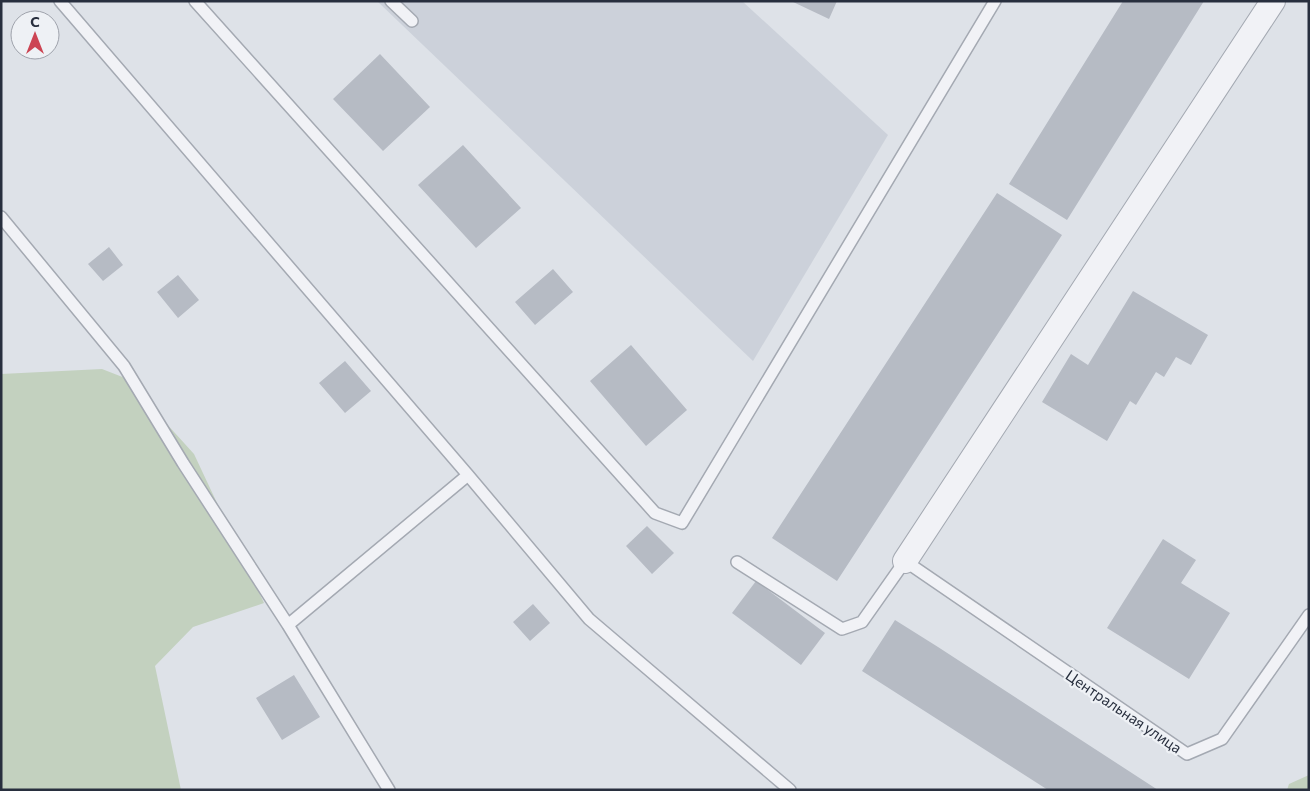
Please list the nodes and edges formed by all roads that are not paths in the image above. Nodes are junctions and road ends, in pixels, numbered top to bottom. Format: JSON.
{"nodes":[{"id":1,"x":60,"y":1,"type":"edge"},
{"id":2,"x":195,"y":1,"type":"edge"},
{"id":3,"x":391,"y":1,"type":"edge"},
{"id":4,"x":995,"y":1,"type":"edge"},
{"id":5,"x":1273,"y":1,"type":"edge"},
{"id":6,"x":412,"y":22,"type":"dead end"},
{"id":7,"x":1,"y":217,"type":"edge"},
{"id":8,"x":468,"y":475,"type":"junction"},
{"id":9,"x":905,"y":561,"type":"junction"},
{"id":10,"x":737,"y":562,"type":"dead end"},
{"id":11,"x":1309,"y":614,"type":"edge"},
{"id":12,"x":288,"y":625,"type":"junction"},
{"id":13,"x":390,"y":790,"type":"edge"},
{"id":14,"x":790,"y":790,"type":"edge"}],
"edges":[{"from":1,"to":8,"type":"lane"},
{"from":2,"to":4,"type":"lane"},
{"from":3,"to":6,"type":"lane"},
{"from":5,"to":9,"type":"street"},
{"from":7,"to":12,"type":"lane"},
{"from":8,"to":12,"type":"lane"},
{"from":8,"to":14,"type":"lane"},
{"from":9,"to":10,"type":"lane"},
{"from":9,"to":11,"type":"lane","name":"Центральная улица"},
{"from":12,"to":13,"type":"lane"}]}
